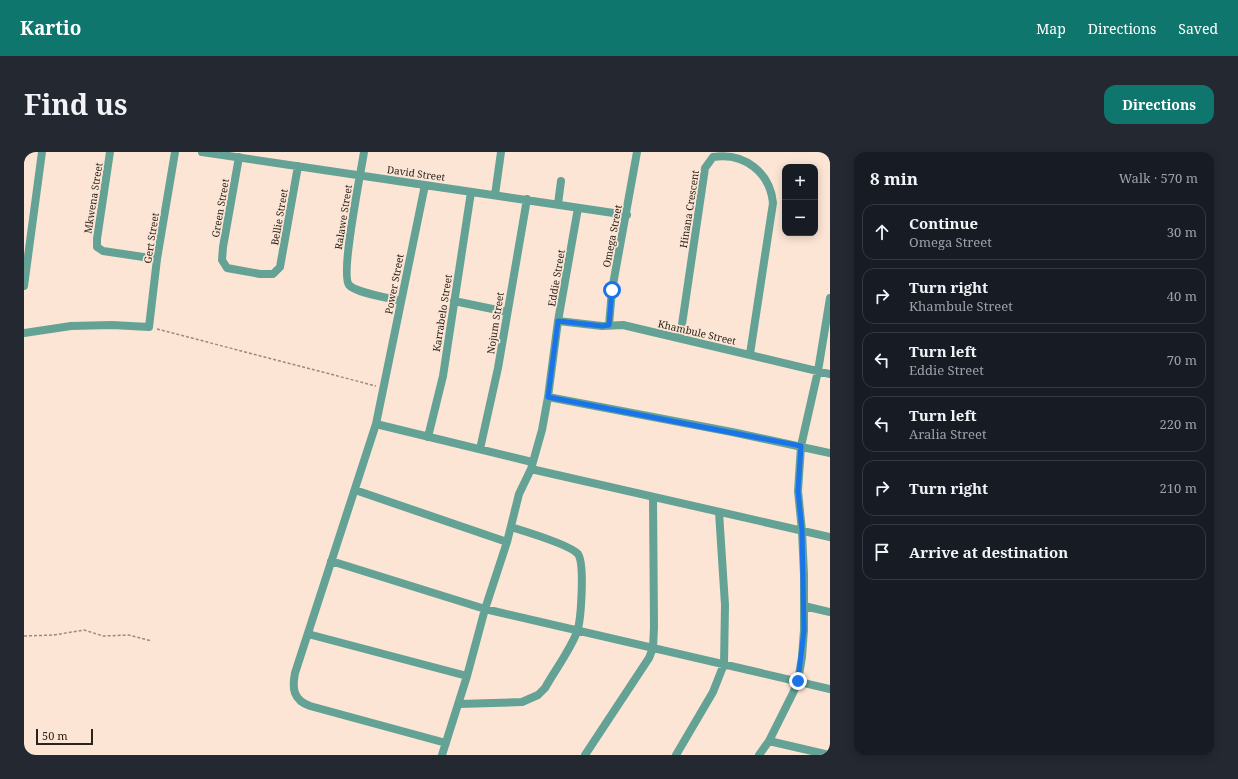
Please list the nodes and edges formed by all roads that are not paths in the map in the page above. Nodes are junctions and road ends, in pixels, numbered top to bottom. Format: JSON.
{"nodes":[{"id":1,"x":42,"y":152,"type":"edge"},
{"id":2,"x":110,"y":152,"type":"edge"},
{"id":3,"x":175,"y":152,"type":"edge"},
{"id":4,"x":202,"y":152,"type":"edge"},
{"id":5,"x":364,"y":152,"type":"edge"},
{"id":6,"x":501,"y":152,"type":"edge"},
{"id":7,"x":637,"y":152,"type":"edge"},
{"id":8,"x":239,"y":157,"type":"junction"},
{"id":9,"x":298,"y":166,"type":"junction"},
{"id":10,"x":360,"y":175,"type":"junction"},
{"id":11,"x":562,"y":181,"type":"dead end"},
{"id":12,"x":425,"y":185,"type":"junction"},
{"id":13,"x":471,"y":192,"type":"junction"},
{"id":14,"x":495,"y":195,"type":"junction"},
{"id":15,"x":527,"y":199,"type":"junction"},
{"id":16,"x":558,"y":204,"type":"junction"},
{"id":17,"x":578,"y":208,"type":"junction"},
{"id":18,"x":627,"y":215,"type":"junction"},
{"id":19,"x":27,"y":235,"type":"edge"},
{"id":20,"x":157,"y":259,"type":"junction"},
{"id":21,"x":277,"y":271,"type":"joint"},
{"id":22,"x":24,"y":286,"type":"edge"},
{"id":23,"x":830,"y":298,"type":"edge"},
{"id":24,"x":401,"y":301,"type":"junction"},
{"id":25,"x":454,"y":301,"type":"junction"},
{"id":26,"x":507,"y":312,"type":"junction"},
{"id":27,"x":558,"y":321,"type":"junction"},
{"id":28,"x":609,"y":325,"type":"junction"},
{"id":29,"x":24,"y":333,"type":"edge"},
{"id":30,"x":680,"y":338,"type":"junction"},
{"id":31,"x":750,"y":354,"type":"junction"},
{"id":32,"x":818,"y":371,"type":"junction"},
{"id":33,"x":830,"y":374,"type":"edge"},
{"id":34,"x":548,"y":397,"type":"junction"},
{"id":35,"x":376,"y":424,"type":"junction"},
{"id":36,"x":428,"y":437,"type":"junction"},
{"id":37,"x":801,"y":446,"type":"junction"},
{"id":38,"x":480,"y":450,"type":"junction"},
{"id":39,"x":830,"y":453,"type":"edge"},
{"id":40,"x":532,"y":466,"type":"junction"},
{"id":41,"x":355,"y":490,"type":"junction"},
{"id":42,"x":653,"y":497,"type":"junction"},
{"id":43,"x":719,"y":512,"type":"junction"},
{"id":44,"x":511,"y":527,"type":"junction"},
{"id":45,"x":802,"y":530,"type":"junction"},
{"id":46,"x":830,"y":537,"type":"edge"},
{"id":47,"x":507,"y":542,"type":"junction"},
{"id":48,"x":331,"y":561,"type":"junction"},
{"id":49,"x":804,"y":606,"type":"junction"},
{"id":50,"x":484,"y":609,"type":"junction"},
{"id":51,"x":830,"y":612,"type":"edge"},
{"id":52,"x":577,"y":631,"type":"junction"},
{"id":53,"x":308,"y":634,"type":"junction"},
{"id":54,"x":653,"y":648,"type":"junction"},
{"id":55,"x":724,"y":664,"type":"junction"},
{"id":56,"x":467,"y":676,"type":"junction"},
{"id":57,"x":798,"y":681,"type":"junction"},
{"id":58,"x":830,"y":689,"type":"edge"},
{"id":59,"x":459,"y":704,"type":"junction"},
{"id":60,"x":769,"y":741,"type":"junction"},
{"id":61,"x":446,"y":744,"type":"junction"},
{"id":62,"x":442,"y":755,"type":"edge"},
{"id":63,"x":585,"y":755,"type":"edge"},
{"id":64,"x":676,"y":755,"type":"edge"},
{"id":65,"x":759,"y":755,"type":"edge"},
{"id":66,"x":829,"y":755,"type":"edge"}],
"edges":[{"from":1,"to":19,"type":"street"},
{"from":2,"to":20,"type":"street","name":"Mkwena Street"},
{"from":3,"to":20,"type":"street","name":"Gert Street"},
{"from":4,"to":8,"type":"street","name":"David Street"},
{"from":5,"to":10,"type":"street","name":"Ralawe Street"},
{"from":6,"to":14,"type":"street"},
{"from":7,"to":18,"type":"street","name":"Omega Street"},
{"from":8,"to":9,"type":"street","name":"David Street"},
{"from":8,"to":21,"type":"street","name":"Green Street"},
{"from":9,"to":10,"type":"street","name":"David Street"},
{"from":9,"to":21,"type":"street","name":"Bellie Street"},
{"from":10,"to":12,"type":"street","name":"David Street"},
{"from":10,"to":24,"type":"street","name":"Ralawe Street"},
{"from":11,"to":16,"type":"street"},
{"from":12,"to":13,"type":"street","name":"David Street"},
{"from":12,"to":24,"type":"street","name":"Power Street"},
{"from":13,"to":14,"type":"street","name":"David Street"},
{"from":13,"to":25,"type":"street","name":"Karrabelo Street"},
{"from":14,"to":15,"type":"street","name":"David Street"},
{"from":15,"to":16,"type":"street","name":"David Street"},
{"from":15,"to":26,"type":"street","name":"Nojum Street"},
{"from":16,"to":17,"type":"street","name":"David Street"},
{"from":17,"to":18,"type":"street","name":"David Street"},
{"from":17,"to":27,"type":"street","name":"Eddie Street"},
{"from":18,"to":28,"type":"street","name":"Omega Street"},
{"from":19,"to":22,"type":"street"},
{"from":20,"to":29,"type":"street","name":"Gert Street"},
{"from":23,"to":32,"type":"street"},
{"from":24,"to":35,"type":"street","name":"Power Street"},
{"from":25,"to":26,"type":"street"},
{"from":25,"to":36,"type":"street","name":"Karrabelo Street"},
{"from":26,"to":38,"type":"street","name":"Nojum Street"},
{"from":27,"to":28,"type":"street","name":"Khambule Street"},
{"from":27,"to":34,"type":"street","name":"Eddie Street"},
{"from":28,"to":30,"type":"street","name":"Khambule Street"},
{"from":30,"to":31,"type":"street","name":"Khambule Street"},
{"from":30,"to":31,"type":"street","name":"Hinana Crescent"},
{"from":31,"to":32,"type":"street","name":"Khambule Street"},
{"from":32,"to":33,"type":"street","name":"Khambule Street"},
{"from":32,"to":37,"type":"street"},
{"from":34,"to":37,"type":"street"},
{"from":34,"to":40,"type":"street","name":"Eddie Street"},
{"from":35,"to":36,"type":"street"},
{"from":35,"to":41,"type":"street","name":"Power Street"},
{"from":36,"to":38,"type":"street"},
{"from":37,"to":39,"type":"street"},
{"from":37,"to":45,"type":"street"},
{"from":38,"to":40,"type":"street"},
{"from":40,"to":42,"type":"street"},
{"from":40,"to":44,"type":"street","name":"Eddie Street"},
{"from":41,"to":47,"type":"street"},
{"from":41,"to":48,"type":"street","name":"Power Street"},
{"from":42,"to":43,"type":"street"},
{"from":42,"to":54,"type":"street"},
{"from":43,"to":45,"type":"street"},
{"from":43,"to":55,"type":"street"},
{"from":44,"to":47,"type":"street","name":"Eddie Street"},
{"from":44,"to":52,"type":"street"},
{"from":45,"to":46,"type":"street"},
{"from":45,"to":49,"type":"street"},
{"from":47,"to":50,"type":"street","name":"Eddie Street"},
{"from":48,"to":50,"type":"street"},
{"from":48,"to":53,"type":"street","name":"Power Street"},
{"from":49,"to":51,"type":"street"},
{"from":49,"to":57,"type":"street"},
{"from":50,"to":52,"type":"street"},
{"from":50,"to":56,"type":"street","name":"Eddie Street"},
{"from":52,"to":54,"type":"street"},
{"from":52,"to":59,"type":"street"},
{"from":53,"to":56,"type":"street"},
{"from":53,"to":61,"type":"street","name":"Power Street"},
{"from":54,"to":55,"type":"street"},
{"from":54,"to":63,"type":"street"},
{"from":55,"to":57,"type":"street"},
{"from":55,"to":64,"type":"street"},
{"from":56,"to":59,"type":"street","name":"Eddie Street"},
{"from":57,"to":58,"type":"street"},
{"from":57,"to":60,"type":"street"},
{"from":59,"to":61,"type":"street","name":"Eddie Street"},
{"from":60,"to":65,"type":"street"},
{"from":60,"to":66,"type":"street"},
{"from":61,"to":62,"type":"street","name":"Eddie Street"}]}
